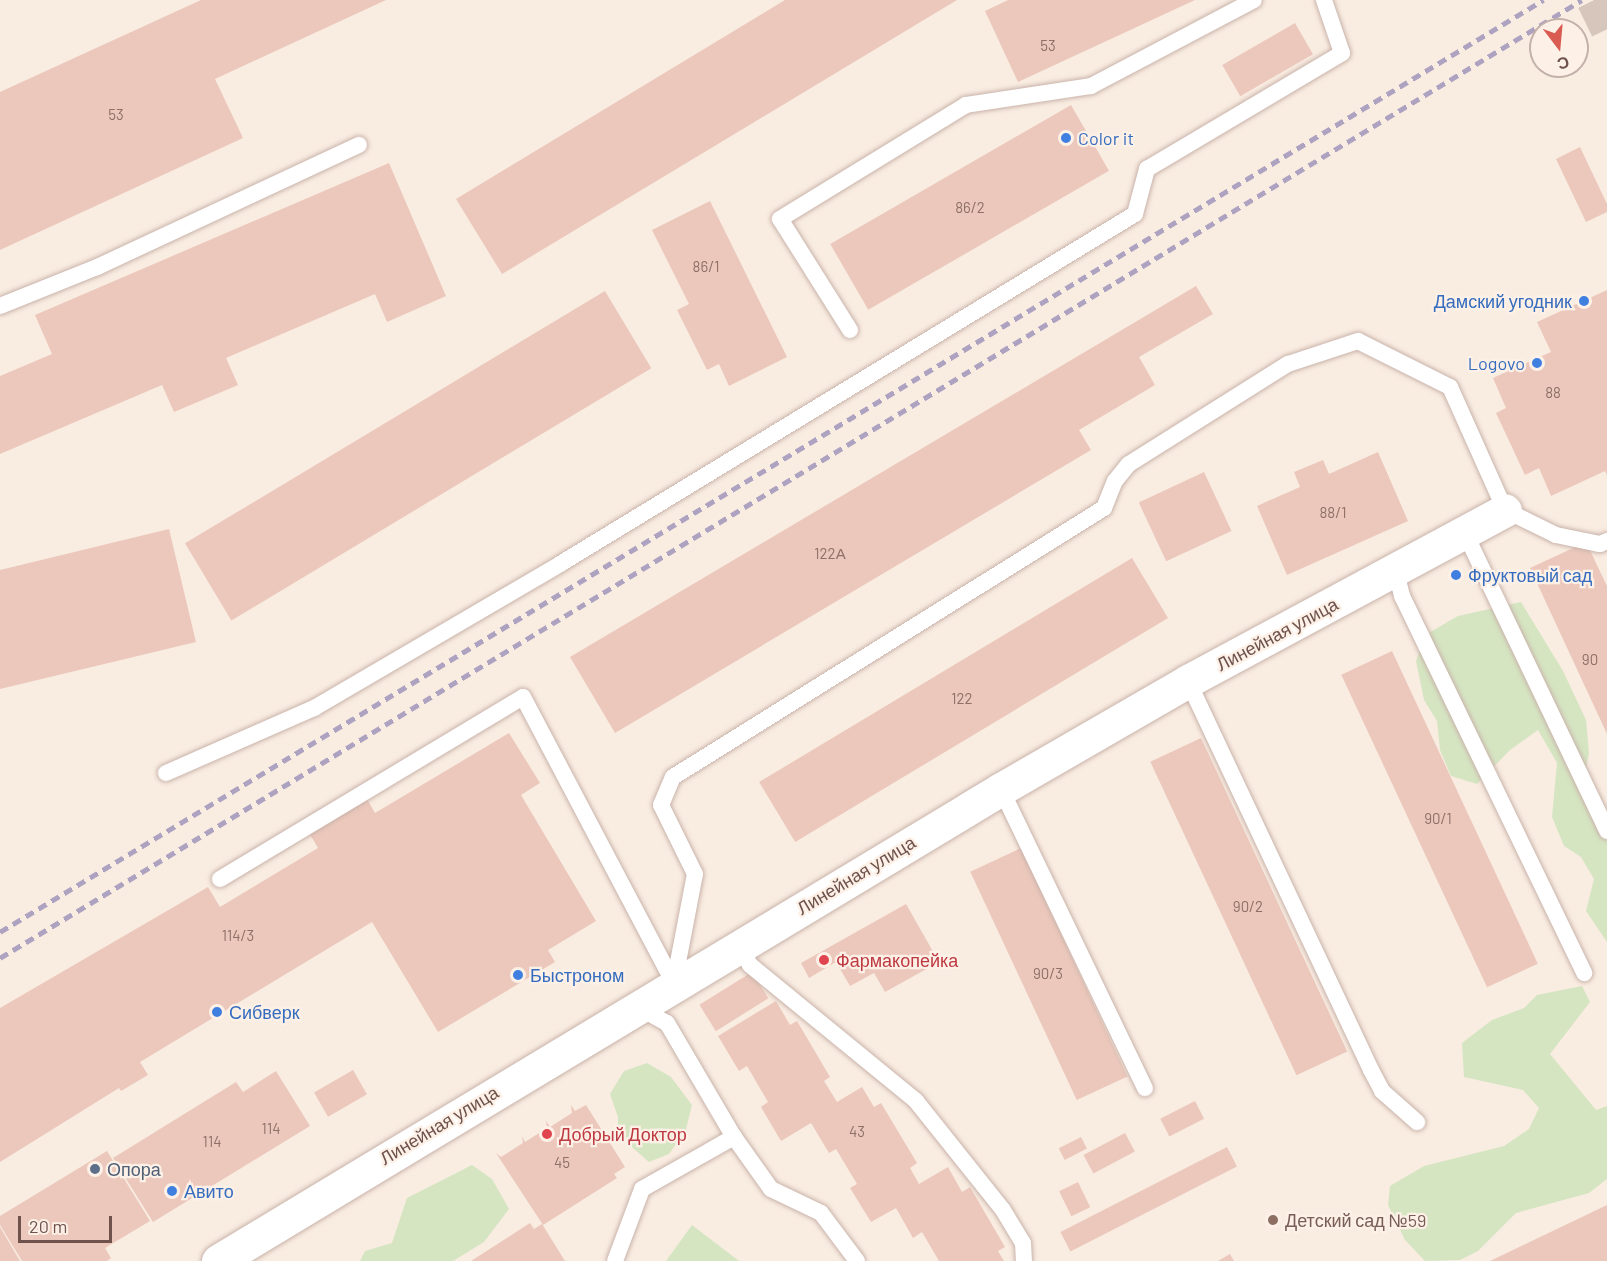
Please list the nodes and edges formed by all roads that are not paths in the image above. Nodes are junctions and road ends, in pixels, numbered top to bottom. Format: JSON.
{"nodes":[{"id":1,"x":1254,"y":0,"type":"edge"},
{"id":2,"x":1324,"y":0,"type":"edge"},
{"id":3,"x":359,"y":145,"type":"dead end"},
{"id":4,"x":0,"y":306,"type":"edge"},
{"id":5,"x":850,"y":330,"type":"dead end"},
{"id":6,"x":1505,"y":510,"type":"junction"},
{"id":7,"x":1466,"y":535,"type":"junction"},
{"id":8,"x":1607,"y":541,"type":"edge"},
{"id":9,"x":1396,"y":572,"type":"junction"},
{"id":10,"x":1188,"y":681,"type":"junction"},
{"id":11,"x":166,"y":773,"type":"dead end"},
{"id":12,"x":1001,"y":789,"type":"junction"},
{"id":13,"x":1607,"y":831,"type":"edge"},
{"id":14,"x":220,"y":879,"type":"dead end"},
{"id":15,"x":738,"y":945,"type":"junction"},
{"id":16,"x":1584,"y":973,"type":"dead end"},
{"id":17,"x":674,"y":983,"type":"junction"},
{"id":18,"x":636,"y":1006,"type":"junction"},
{"id":19,"x":1145,"y":1088,"type":"dead end"},
{"id":20,"x":1417,"y":1122,"type":"dead end"},
{"id":21,"x":734,"y":1137,"type":"junction"},
{"id":22,"x":218,"y":1261,"type":"edge"},
{"id":23,"x":615,"y":1261,"type":"edge"},
{"id":24,"x":857,"y":1261,"type":"edge"},
{"id":25,"x":1024,"y":1261,"type":"edge"}],
"edges":[{"from":1,"to":5,"type":"lane"},
{"from":2,"to":11,"type":"lane"},
{"from":3,"to":4,"type":"lane"},
{"from":6,"to":7,"type":"street","name":"Линейная улица"},
{"from":6,"to":8,"type":"lane"},
{"from":6,"to":17,"type":"lane"},
{"from":7,"to":9,"type":"street","name":"Линейная улица"},
{"from":7,"to":13,"type":"lane"},
{"from":9,"to":10,"type":"street","name":"Линейная улица"},
{"from":9,"to":16,"type":"lane"},
{"from":10,"to":12,"type":"street","name":"Линейная улица"},
{"from":10,"to":20,"type":"lane"},
{"from":12,"to":15,"type":"street","name":"Линейная улица"},
{"from":12,"to":19,"type":"lane"},
{"from":14,"to":17,"type":"lane"},
{"from":15,"to":17,"type":"street","name":"Линейная улица"},
{"from":15,"to":25,"type":"lane"},
{"from":17,"to":18,"type":"street","name":"Линейная улица"},
{"from":18,"to":21,"type":"lane"},
{"from":18,"to":22,"type":"street","name":"Линейная улица"},
{"from":21,"to":23,"type":"lane"},
{"from":21,"to":24,"type":"lane"}]}
